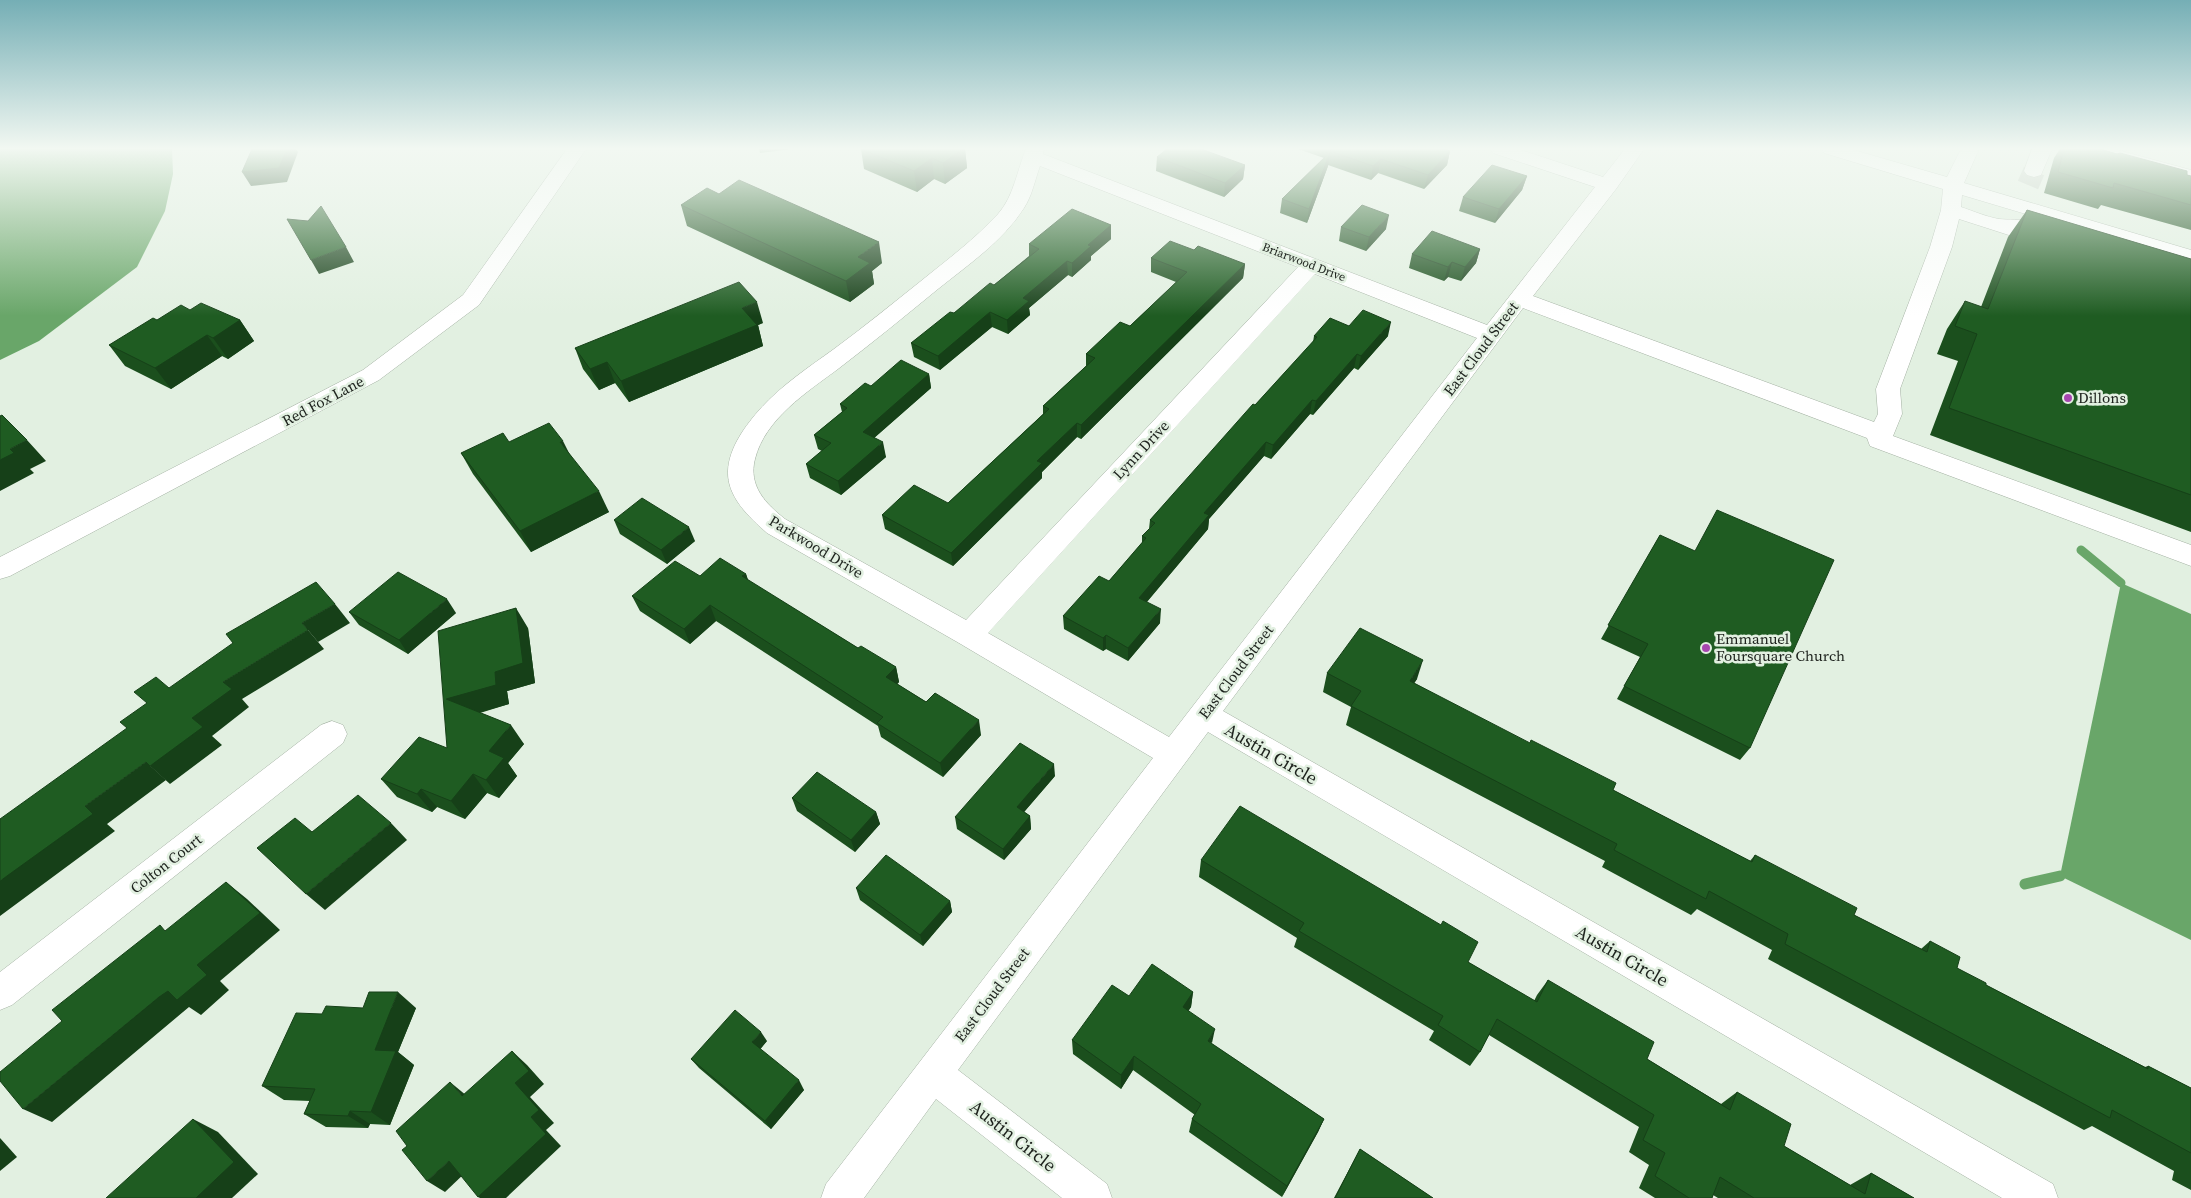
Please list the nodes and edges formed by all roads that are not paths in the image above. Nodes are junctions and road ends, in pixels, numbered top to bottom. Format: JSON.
{"nodes":[{"id":1,"x":537,"y":205,"type":"edge"},
{"id":2,"x":1015,"y":205,"type":"edge"},
{"id":3,"x":1164,"y":205,"type":"edge"},
{"id":4,"x":1592,"y":205,"type":"edge"},
{"id":5,"x":1951,"y":205,"type":"edge"},
{"id":6,"x":2018,"y":205,"type":"edge"},
{"id":7,"x":2022,"y":206,"type":"joint"},
{"id":8,"x":1951,"y":210,"type":"junction"},
{"id":9,"x":1998,"y":225,"type":"junction"},
{"id":10,"x":2035,"y":238,"type":"edge"},
{"id":11,"x":2161,"y":248,"type":"junction"},
{"id":12,"x":2191,"y":257,"type":"edge"},
{"id":13,"x":1312,"y":265,"type":"junction"},
{"id":14,"x":1519,"y":299,"type":"junction"},
{"id":15,"x":1491,"y":335,"type":"junction"},
{"id":16,"x":1881,"y":434,"type":"junction"},
{"id":17,"x":2191,"y":556,"type":"edge"},
{"id":18,"x":0,"y":569,"type":"edge"},
{"id":19,"x":969,"y":635,"type":"junction"},
{"id":20,"x":1204,"y":715,"type":"junction"},
{"id":21,"x":332,"y":734,"type":"dead end"},
{"id":22,"x":1173,"y":755,"type":"junction"},
{"id":23,"x":0,"y":993,"type":"edge"},
{"id":24,"x":933,"y":1074,"type":"junction"},
{"id":25,"x":840,"y":1198,"type":"edge"},
{"id":26,"x":1093,"y":1198,"type":"edge"},
{"id":27,"x":2039,"y":1198,"type":"edge"}],
"edges":[{"from":1,"to":18,"type":"street","name":"Red Fox Lane"},
{"from":2,"to":19,"type":"street","name":"Parkwood Drive"},
{"from":3,"to":13,"type":"street","name":"Briarwood Drive"},
{"from":4,"to":14,"type":"street","name":"East Cloud Street"},
{"from":5,"to":8,"type":"street"},
{"from":6,"to":7,"type":"street"},
{"from":7,"to":11,"type":"street"},
{"from":8,"to":9,"type":"street"},
{"from":8,"to":16,"type":"street"},
{"from":9,"to":10,"type":"street"},
{"from":9,"to":11,"type":"street"},
{"from":11,"to":12,"type":"street"},
{"from":13,"to":15,"type":"street","name":"Briarwood Drive"},
{"from":13,"to":19,"type":"street","name":"Lynn Drive"},
{"from":14,"to":15,"type":"street","name":"East Cloud Street"},
{"from":14,"to":16,"type":"street"},
{"from":15,"to":20,"type":"street","name":"East Cloud Street"},
{"from":16,"to":17,"type":"street"},
{"from":19,"to":22,"type":"street","name":"Parkwood Drive"},
{"from":20,"to":22,"type":"street","name":"East Cloud Street"},
{"from":20,"to":27,"type":"street","name":"Austin Circle"},
{"from":21,"to":23,"type":"street","name":"Colton Court"},
{"from":22,"to":24,"type":"street","name":"East Cloud Street"},
{"from":24,"to":25,"type":"street","name":"East Cloud Street"},
{"from":24,"to":26,"type":"street","name":"Austin Circle"}]}
